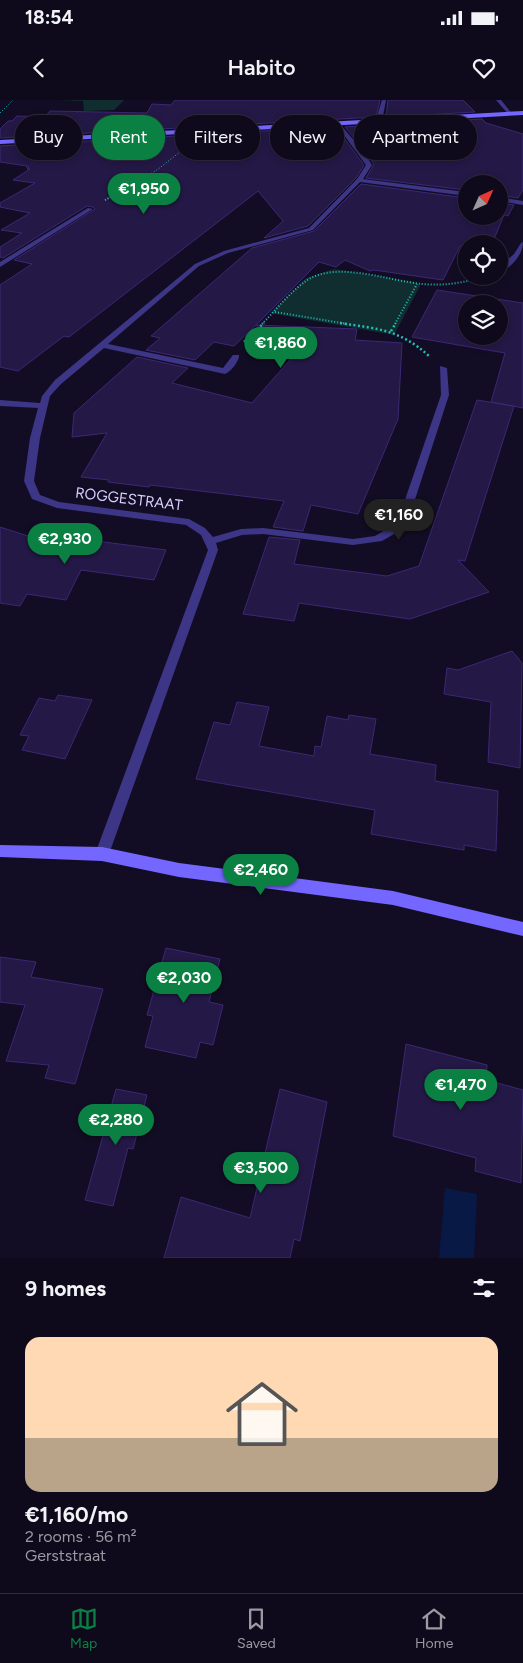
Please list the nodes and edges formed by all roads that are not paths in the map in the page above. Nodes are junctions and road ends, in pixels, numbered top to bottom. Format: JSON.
{"nodes":[{"id":1,"x":384,"y":100,"type":"edge"},
{"id":2,"x":498,"y":100,"type":"edge"},
{"id":3,"x":523,"y":113,"type":"edge"},
{"id":4,"x":511,"y":114,"type":"junction"},
{"id":5,"x":380,"y":115,"type":"edge"},
{"id":6,"x":477,"y":116,"type":"edge"},
{"id":7,"x":270,"y":128,"type":"edge"},
{"id":8,"x":344,"y":132,"type":"edge"},
{"id":9,"x":0,"y":142,"type":"edge"},
{"id":10,"x":359,"y":180,"type":"junction"},
{"id":11,"x":458,"y":193,"type":"edge"},
{"id":12,"x":508,"y":200,"type":"edge"},
{"id":13,"x":523,"y":203,"type":"edge"},
{"id":14,"x":90,"y":209,"type":"road end"},
{"id":15,"x":523,"y":244,"type":"edge"},
{"id":16,"x":508,"y":263,"type":"edge"},
{"id":17,"x":0,"y":265,"type":"edge"},
{"id":18,"x":103,"y":345,"type":"junction"},
{"id":19,"x":236,"y":357,"type":"road end"},
{"id":20,"x":443,"y":368,"type":"road end"},
{"id":21,"x":0,"y":403,"type":"edge"},
{"id":22,"x":42,"y":406,"type":"junction"},
{"id":23,"x":211,"y":541,"type":"junction"},
{"id":24,"x":0,"y":851,"type":"edge"},
{"id":25,"x":102,"y":854,"type":"junction"},
{"id":26,"x":523,"y":929,"type":"edge"}],
"edges":[{"from":1,"to":5,"type":"street"},
{"from":2,"to":4,"type":"street"},
{"from":3,"to":4,"type":"main road"},
{"from":4,"to":6,"type":"main road"},
{"from":7,"to":9,"type":"main road"},
{"from":8,"to":10,"type":"street","name":"ROGGESTRAAT"},
{"from":10,"to":11,"type":"street"},
{"from":10,"to":18,"type":"street","name":"ROGGESTRAAT"},
{"from":12,"to":13,"type":"street"},
{"from":14,"to":17,"type":"street"},
{"from":15,"to":16,"type":"street"},
{"from":18,"to":19,"type":"street"},
{"from":18,"to":22,"type":"street","name":"ROGGESTRAAT"},
{"from":20,"to":23,"type":"street"},
{"from":21,"to":22,"type":"street"},
{"from":22,"to":23,"type":"street","name":"ROGGESTRAAT"},
{"from":23,"to":25,"type":"street"},
{"from":24,"to":25,"type":"main road"},
{"from":25,"to":26,"type":"main road"}]}
